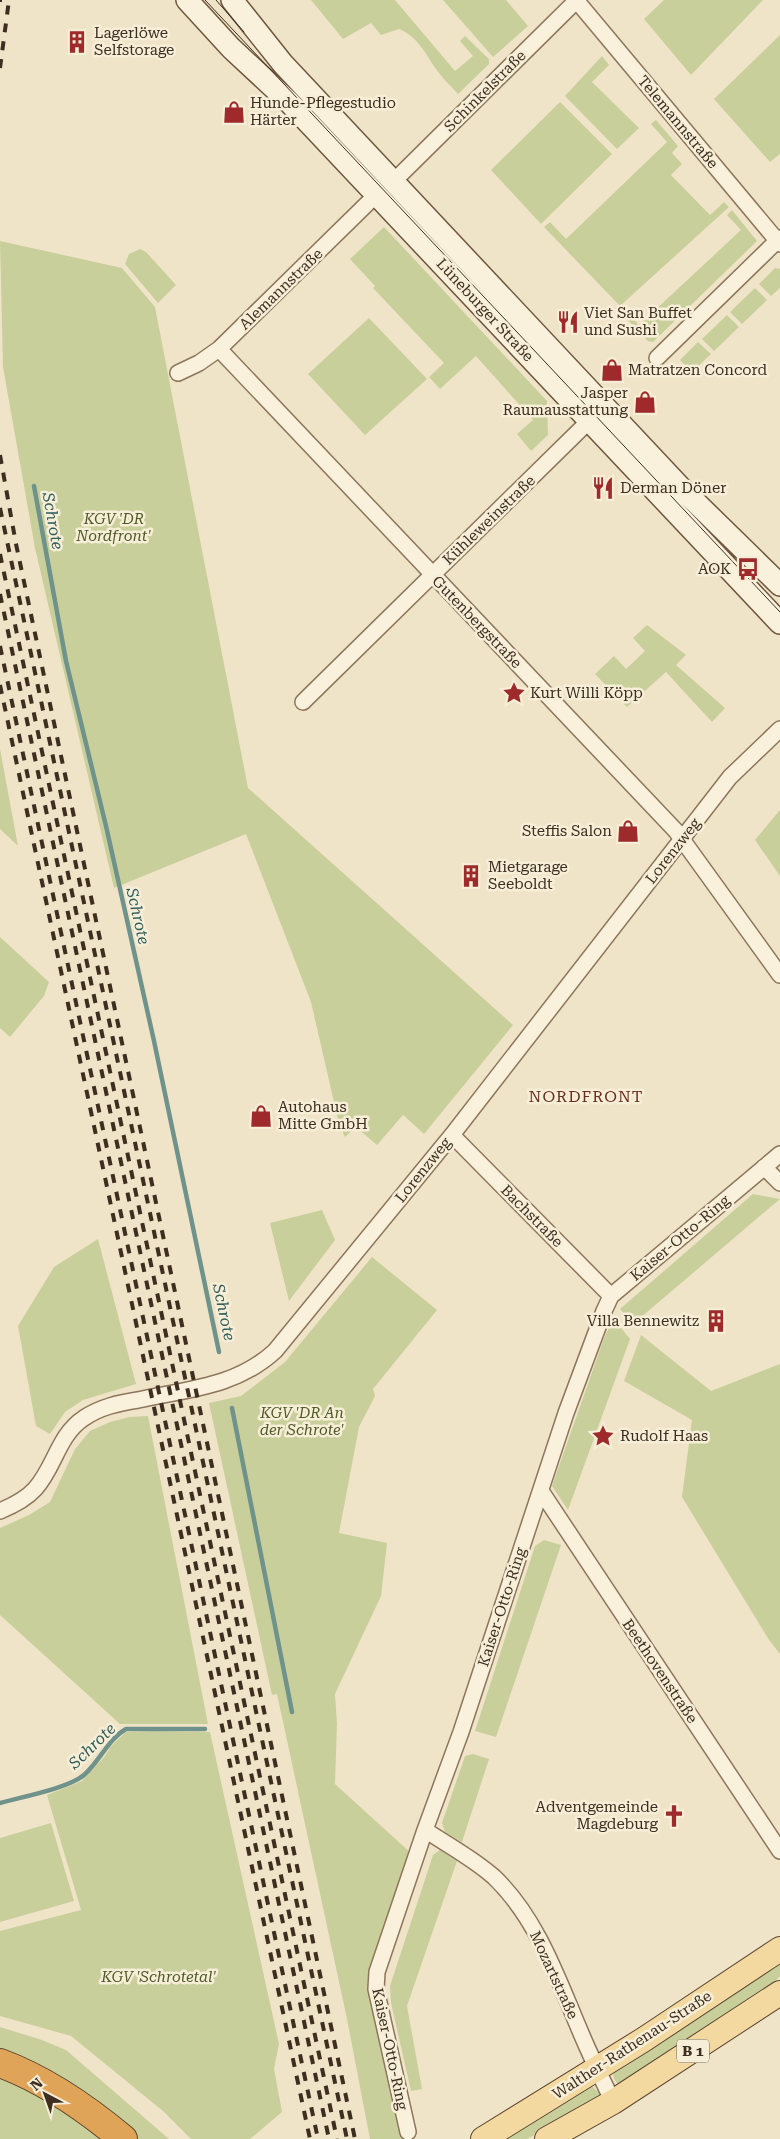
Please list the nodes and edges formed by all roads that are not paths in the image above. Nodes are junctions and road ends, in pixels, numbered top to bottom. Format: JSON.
{"nodes":[{"id":1,"x":187,"y":0,"type":"edge"},
{"id":2,"x":232,"y":0,"type":"edge"},
{"id":3,"x":576,"y":0,"type":"edge"},
{"id":4,"x":394,"y":181,"type":"junction"},
{"id":5,"x":376,"y":195,"type":"junction"},
{"id":6,"x":779,"y":241,"type":"edge"},
{"id":7,"x":219,"y":349,"type":"junction"},
{"id":8,"x":657,"y":358,"type":"dead end"},
{"id":9,"x":178,"y":373,"type":"dead end"},
{"id":10,"x":589,"y":421,"type":"junction"},
{"id":11,"x":433,"y":575,"type":"junction"},
{"id":12,"x":780,"y":585,"type":"edge"},
{"id":13,"x":780,"y":623,"type":"edge"},
{"id":14,"x":303,"y":702,"type":"dead end"},
{"id":15,"x":780,"y":729,"type":"edge"},
{"id":16,"x":683,"y":839,"type":"junction"},
{"id":17,"x":780,"y":975,"type":"edge"},
{"id":18,"x":452,"y":1135,"type":"junction"},
{"id":19,"x":780,"y":1154,"type":"edge"},
{"id":20,"x":764,"y":1167,"type":"junction"},
{"id":21,"x":780,"y":1183,"type":"edge"},
{"id":22,"x":611,"y":1296,"type":"junction"},
{"id":23,"x":541,"y":1491,"type":"junction"},
{"id":24,"x":0,"y":1511,"type":"edge"},
{"id":25,"x":425,"y":1830,"type":"junction"},
{"id":26,"x":780,"y":1851,"type":"edge"},
{"id":27,"x":780,"y":1949,"type":"edge"},
{"id":28,"x":780,"y":1993,"type":"edge"},
{"id":29,"x":0,"y":2063,"type":"edge"},
{"id":30,"x":598,"y":2069,"type":"junction"},
{"id":31,"x":613,"y":2102,"type":"junction"},
{"id":32,"x":408,"y":2132,"type":"dead end"},
{"id":33,"x":123,"y":2139,"type":"edge"},
{"id":34,"x":484,"y":2139,"type":"edge"},
{"id":35,"x":547,"y":2139,"type":"edge"}],
"edges":[{"from":1,"to":5,"type":"main road","name":"Lüneburger Straße"},
{"from":2,"to":4,"type":"main road","name":"Lüneburger Straße"},
{"from":3,"to":4,"type":"street","name":"Schinkelstraße"},
{"from":3,"to":6,"type":"street","name":"Telemannstraße"},
{"from":4,"to":12,"type":"main road","name":"Lüneburger Straße"},
{"from":5,"to":7,"type":"street","name":"Alemannstraße"},
{"from":5,"to":10,"type":"main road","name":"Lüneburger Straße"},
{"from":6,"to":8,"type":"street"},
{"from":7,"to":9,"type":"street","name":"Alemannstraße"},
{"from":7,"to":11,"type":"street","name":"Gutenbergstraße"},
{"from":10,"to":11,"type":"street","name":"Kühleweinstraße"},
{"from":10,"to":13,"type":"main road","name":"Lüneburger Straße"},
{"from":11,"to":14,"type":"street","name":"Kühleweinstraße"},
{"from":11,"to":16,"type":"street","name":"Gutenbergstraße"},
{"from":15,"to":16,"type":"street","name":"Lorenzweg"},
{"from":16,"to":17,"type":"street","name":"Gutenbergstraße"},
{"from":16,"to":18,"type":"street","name":"Lorenzweg"},
{"from":18,"to":22,"type":"street","name":"Bachstraße"},
{"from":18,"to":24,"type":"street","name":"Lorenzweg"},
{"from":19,"to":20,"type":"street","name":"Kaiser-Otto-Ring"},
{"from":20,"to":21,"type":"street"},
{"from":20,"to":22,"type":"street","name":"Kaiser-Otto-Ring"},
{"from":22,"to":23,"type":"street","name":"Kaiser-Otto-Ring"},
{"from":23,"to":25,"type":"street","name":"Kaiser-Otto-Ring"},
{"from":23,"to":26,"type":"street","name":"Beethovenstraße"},
{"from":25,"to":30,"type":"street","name":"Mozartstraße"},
{"from":25,"to":32,"type":"street","name":"Kaiser-Otto-Ring"},
{"from":27,"to":30,"type":"main road","name":"Walther-Rathenau-Straße","number":"B 1"},
{"from":28,"to":31,"type":"main road","number":"B 1"},
{"from":29,"to":33,"type":"highway"},
{"from":30,"to":31,"type":"street","name":"Mozartstraße"},
{"from":30,"to":34,"type":"main road","name":"Walther-Rathenau-Straße","number":"B 1"},
{"from":31,"to":35,"type":"main road","number":"B 1"}]}
